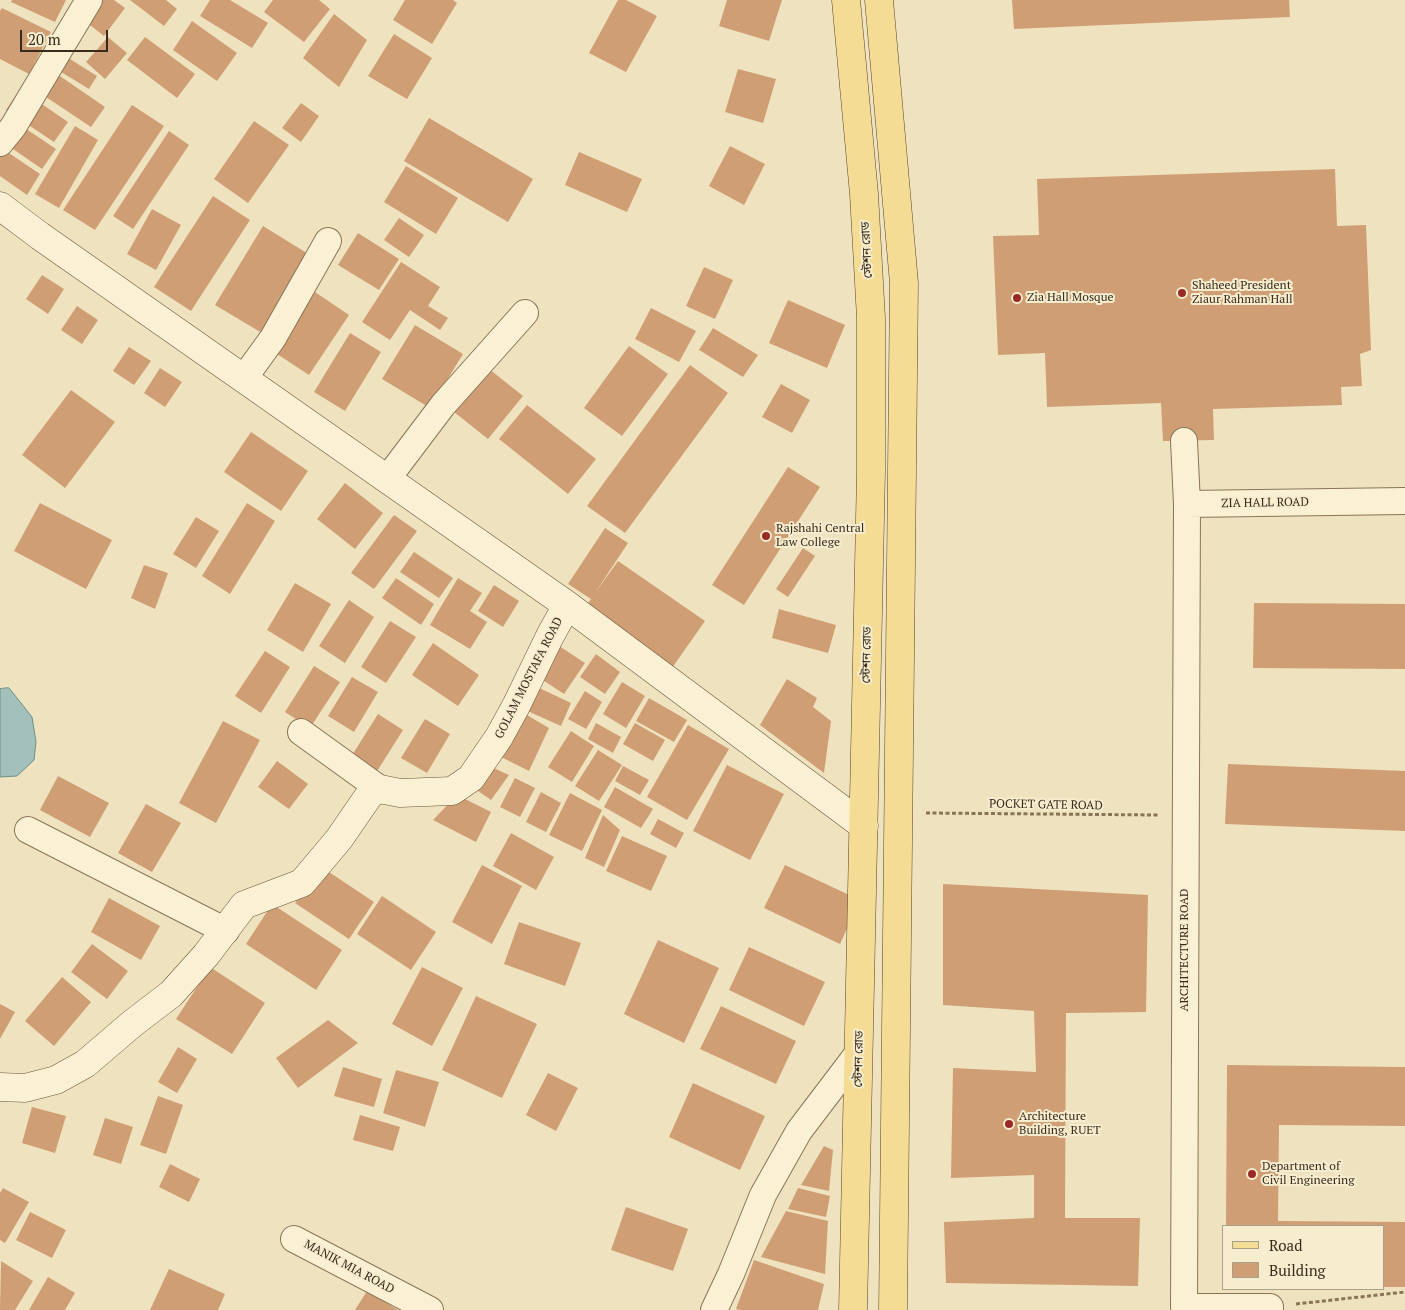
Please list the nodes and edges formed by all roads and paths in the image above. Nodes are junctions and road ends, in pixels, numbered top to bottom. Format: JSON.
{"nodes":[{"id":1,"x":89,"y":0,"type":"edge"},
{"id":2,"x":846,"y":0,"type":"edge"},
{"id":3,"x":879,"y":0,"type":"edge"},
{"id":4,"x":0,"y":143,"type":"edge"},
{"id":5,"x":0,"y":206,"type":"edge"},
{"id":6,"x":328,"y":242,"type":"dead end"},
{"id":7,"x":525,"y":313,"type":"dead end"},
{"id":8,"x":244,"y":378,"type":"junction"},
{"id":9,"x":1184,"y":441,"type":"dead end"},
{"id":10,"x":387,"y":479,"type":"junction"},
{"id":11,"x":1405,"y":501,"type":"edge"},
{"id":12,"x":1187,"y":504,"type":"junction"},
{"id":13,"x":567,"y":605,"type":"junction"},
{"id":14,"x":301,"y":732,"type":"dead end"},
{"id":15,"x":380,"y":789,"type":"junction"},
{"id":16,"x":916,"y":813,"type":"dead end"},
{"id":17,"x":1186,"y":816,"type":"junction"},
{"id":18,"x":864,"y":826,"type":"junction"},
{"id":19,"x":28,"y":830,"type":"dead end"},
{"id":20,"x":226,"y":931,"type":"junction"},
{"id":21,"x":859,"y":1052,"type":"junction"},
{"id":22,"x":0,"y":1087,"type":"edge"},
{"id":23,"x":294,"y":1239,"type":"dead end"},
{"id":24,"x":1405,"y":1292,"type":"edge"},
{"id":25,"x":1270,"y":1308,"type":"edge"},
{"id":26,"x":430,"y":1310,"type":"edge"},
{"id":27,"x":714,"y":1310,"type":"edge"},
{"id":28,"x":853,"y":1310,"type":"edge"},
{"id":29,"x":893,"y":1310,"type":"edge"}],
"edges":[{"from":1,"to":4,"type":"street"},
{"from":2,"to":18,"type":"main road","name":"স্টেশন রোড"},
{"from":3,"to":29,"type":"main road"},
{"from":5,"to":8,"type":"main road"},
{"from":6,"to":8,"type":"street"},
{"from":7,"to":10,"type":"street"},
{"from":8,"to":10,"type":"main road"},
{"from":9,"to":12,"type":"street"},
{"from":10,"to":13,"type":"main road"},
{"from":11,"to":12,"type":"street","name":"ZIA HALL ROAD"},
{"from":12,"to":17,"type":"street","name":"ARCHITECTURE ROAD"},
{"from":13,"to":15,"type":"main road","name":"GOLAM MOSTAFA ROAD"},
{"from":13,"to":18,"type":"main road"},
{"from":14,"to":15,"type":"street"},
{"from":15,"to":20,"type":"main road"},
{"from":16,"to":17,"type":"path","name":"POCKET GATE ROAD"},
{"from":17,"to":25,"type":"street","name":"ARCHITECTURE ROAD"},
{"from":18,"to":21,"type":"main road","name":"স্টেশন রোড"},
{"from":19,"to":20,"type":"street"},
{"from":20,"to":22,"type":"main road"},
{"from":21,"to":27,"type":"street"},
{"from":21,"to":28,"type":"main road","name":"স্টেশন রোড"},
{"from":23,"to":26,"type":"street","name":"MANIK MIA ROAD"},
{"from":24,"to":25,"type":"path"}]}
